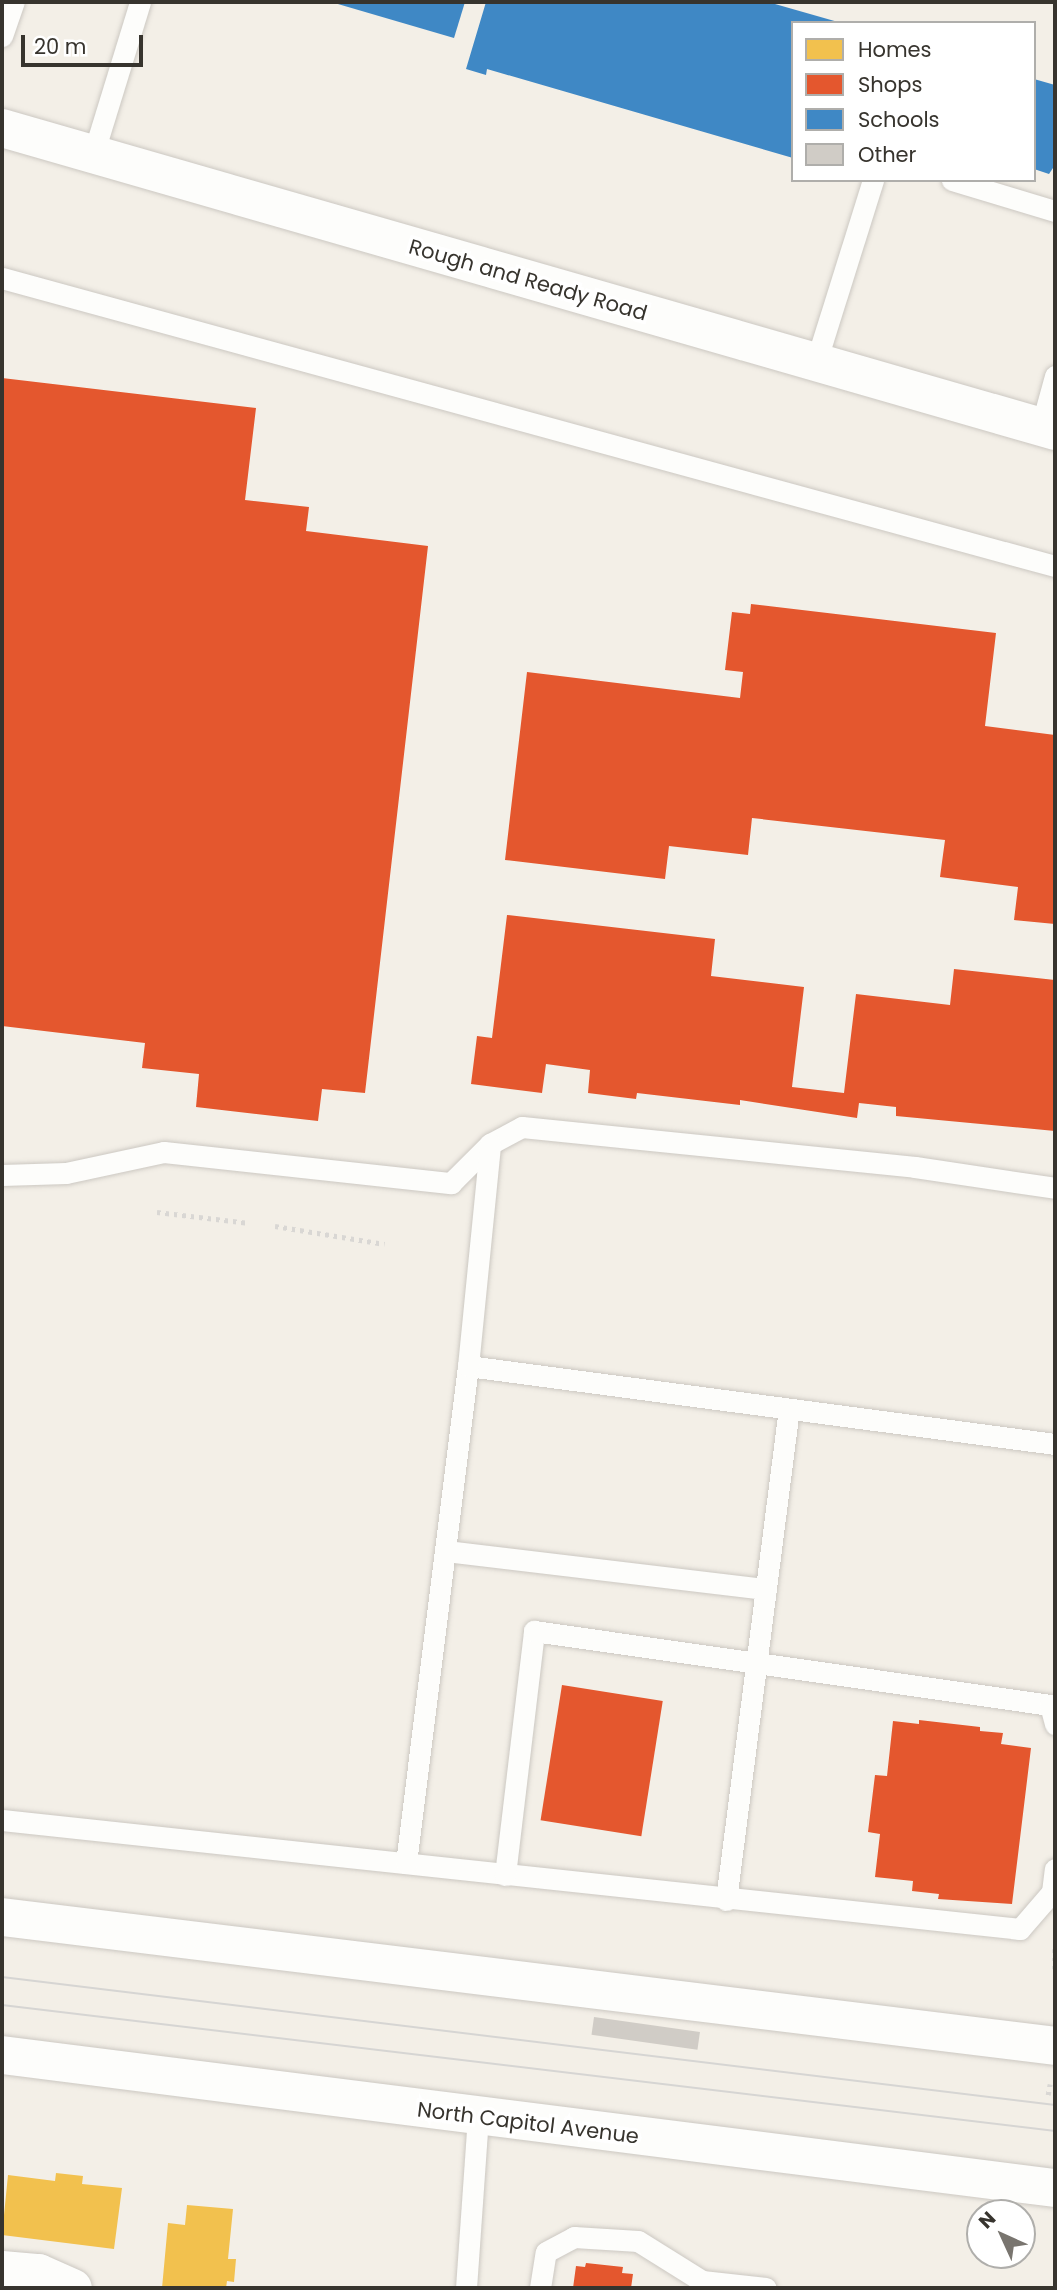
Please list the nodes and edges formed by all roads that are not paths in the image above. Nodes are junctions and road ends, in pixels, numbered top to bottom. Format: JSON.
{"nodes":[{"id":1,"x":14,"y":2,"type":"edge"},
{"id":2,"x":141,"y":2,"type":"edge"},
{"id":3,"x":2,"y":36,"type":"edge"},
{"id":4,"x":2,"y":128,"type":"edge"},
{"id":5,"x":93,"y":155,"type":"junction"},
{"id":6,"x":872,"y":182,"type":"edge"},
{"id":7,"x":959,"y":182,"type":"edge"},
{"id":8,"x":1055,"y":211,"type":"edge"},
{"id":9,"x":2,"y":278,"type":"edge"},
{"id":10,"x":816,"y":362,"type":"junction"},
{"id":11,"x":1055,"y":376,"type":"edge"},
{"id":12,"x":1048,"y":429,"type":"edge"},
{"id":13,"x":1055,"y":566,"type":"edge"},
{"id":14,"x":490,"y":1144,"type":"junction"},
{"id":15,"x":2,"y":1175,"type":"edge"},
{"id":16,"x":1055,"y":1188,"type":"edge"},
{"id":17,"x":468,"y":1366,"type":"junction"},
{"id":18,"x":789,"y":1409,"type":"junction"},
{"id":19,"x":1055,"y":1444,"type":"edge"},
{"id":20,"x":446,"y":1551,"type":"junction"},
{"id":21,"x":766,"y":1589,"type":"junction"},
{"id":22,"x":756,"y":1664,"type":"junction"},
{"id":23,"x":1053,"y":1714,"type":"edge"},
{"id":24,"x":2,"y":1820,"type":"edge"},
{"id":25,"x":407,"y":1863,"type":"junction"},
{"id":26,"x":1055,"y":1869,"type":"edge"},
{"id":27,"x":505,"y":1875,"type":"junction"},
{"id":28,"x":726,"y":1900,"type":"junction"},
{"id":29,"x":2,"y":1917,"type":"edge"},
{"id":30,"x":1055,"y":2046,"type":"edge"},
{"id":31,"x":2,"y":2055,"type":"edge"},
{"id":32,"x":478,"y":2117,"type":"junction"},
{"id":33,"x":1055,"y":2188,"type":"edge"},
{"id":34,"x":2,"y":2270,"type":"edge"},
{"id":35,"x":73,"y":2288,"type":"edge"},
{"id":36,"x":466,"y":2288,"type":"edge"},
{"id":37,"x":540,"y":2288,"type":"edge"},
{"id":38,"x":766,"y":2288,"type":"edge"}],
"edges":[{"from":1,"to":3,"type":"lane"},
{"from":2,"to":5,"type":"lane"},
{"from":4,"to":5,"type":"main road","name":"Rough and Ready Road"},
{"from":5,"to":10,"type":"main road","name":"Rough and Ready Road"},
{"from":6,"to":10,"type":"lane"},
{"from":7,"to":8,"type":"lane"},
{"from":9,"to":13,"type":"lane"},
{"from":10,"to":12,"type":"main road","name":"Rough and Ready Road"},
{"from":11,"to":12,"type":"lane"},
{"from":14,"to":15,"type":"lane"},
{"from":14,"to":16,"type":"lane"},
{"from":14,"to":17,"type":"lane"},
{"from":17,"to":18,"type":"lane"},
{"from":17,"to":20,"type":"lane"},
{"from":18,"to":19,"type":"lane"},
{"from":18,"to":21,"type":"lane"},
{"from":20,"to":21,"type":"lane"},
{"from":20,"to":25,"type":"lane"},
{"from":21,"to":22,"type":"lane"},
{"from":22,"to":23,"type":"lane"},
{"from":22,"to":27,"type":"lane"},
{"from":22,"to":28,"type":"lane"},
{"from":24,"to":25,"type":"lane"},
{"from":25,"to":27,"type":"lane"},
{"from":26,"to":28,"type":"lane"},
{"from":27,"to":28,"type":"lane"},
{"from":29,"to":30,"type":"main road"},
{"from":31,"to":32,"type":"main road","name":"North Capitol Avenue"},
{"from":32,"to":33,"type":"main road","name":"North Capitol Avenue"},
{"from":32,"to":36,"type":"lane"},
{"from":34,"to":35,"type":"main road"},
{"from":37,"to":38,"type":"lane"}]}
